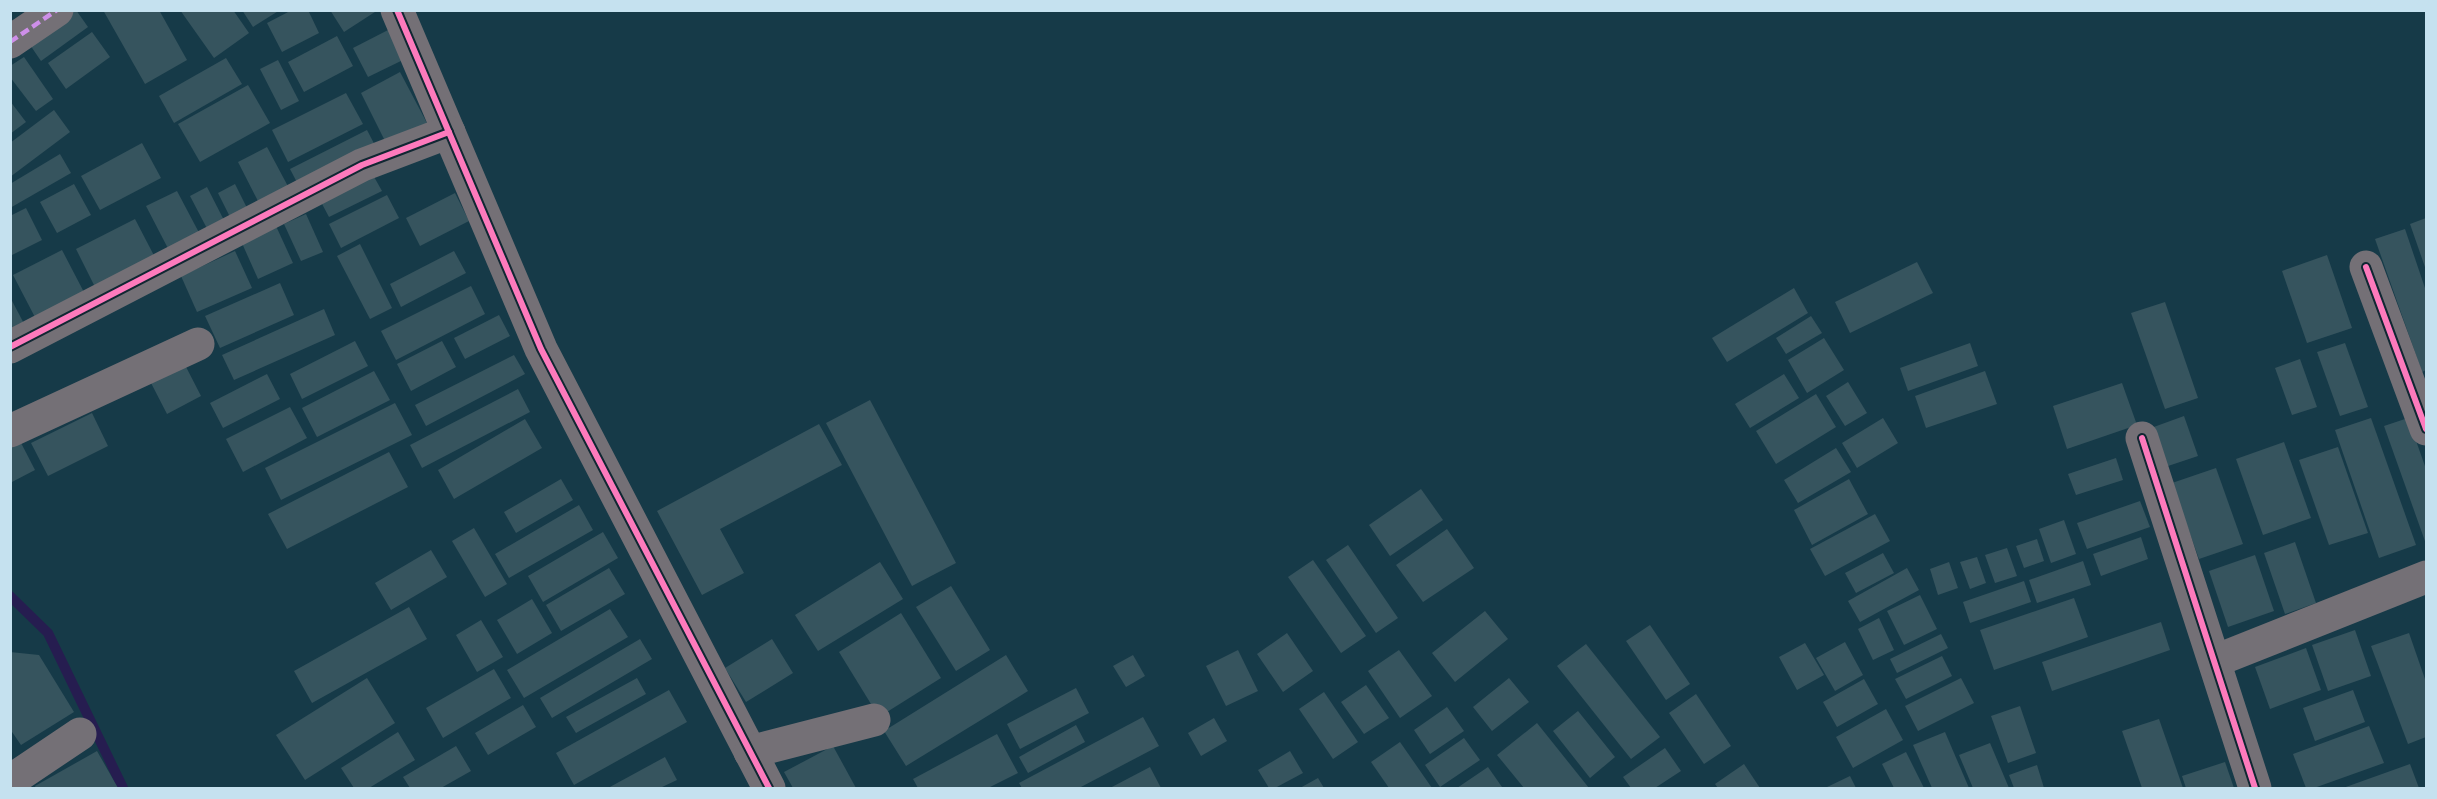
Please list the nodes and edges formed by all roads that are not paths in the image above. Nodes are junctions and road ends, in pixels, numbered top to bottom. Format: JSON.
{"nodes":[{"id":1,"x":57,"y":10,"type":"edge"},
{"id":2,"x":397,"y":10,"type":"edge"},
{"id":3,"x":10,"y":42,"type":"edge"},
{"id":4,"x":448,"y":132,"type":"junction"},
{"id":5,"x":2366,"y":267,"type":"dead end"},
{"id":6,"x":198,"y":344,"type":"dead end"},
{"id":7,"x":10,"y":347,"type":"edge"},
{"id":8,"x":2427,"y":429,"type":"edge"},
{"id":9,"x":10,"y":431,"type":"edge"},
{"id":10,"x":2142,"y":438,"type":"dead end"},
{"id":11,"x":2427,"y":577,"type":"edge"},
{"id":12,"x":2215,"y":661,"type":"junction"},
{"id":13,"x":874,"y":720,"type":"dead end"},
{"id":14,"x":80,"y":734,"type":"dead end"},
{"id":15,"x":750,"y":752,"type":"junction"},
{"id":16,"x":14,"y":780,"type":"edge"},
{"id":17,"x":769,"y":789,"type":"edge"},
{"id":18,"x":2255,"y":789,"type":"edge"}],
"edges":[{"from":1,"to":3,"type":"street"},
{"from":2,"to":4,"type":"street"},
{"from":4,"to":7,"type":"street"},
{"from":4,"to":15,"type":"street"},
{"from":5,"to":8,"type":"street"},
{"from":6,"to":9,"type":"street"},
{"from":10,"to":12,"type":"street"},
{"from":11,"to":12,"type":"street"},
{"from":12,"to":18,"type":"street"},
{"from":13,"to":15,"type":"street"},
{"from":14,"to":16,"type":"street"},
{"from":15,"to":17,"type":"street"}]}
